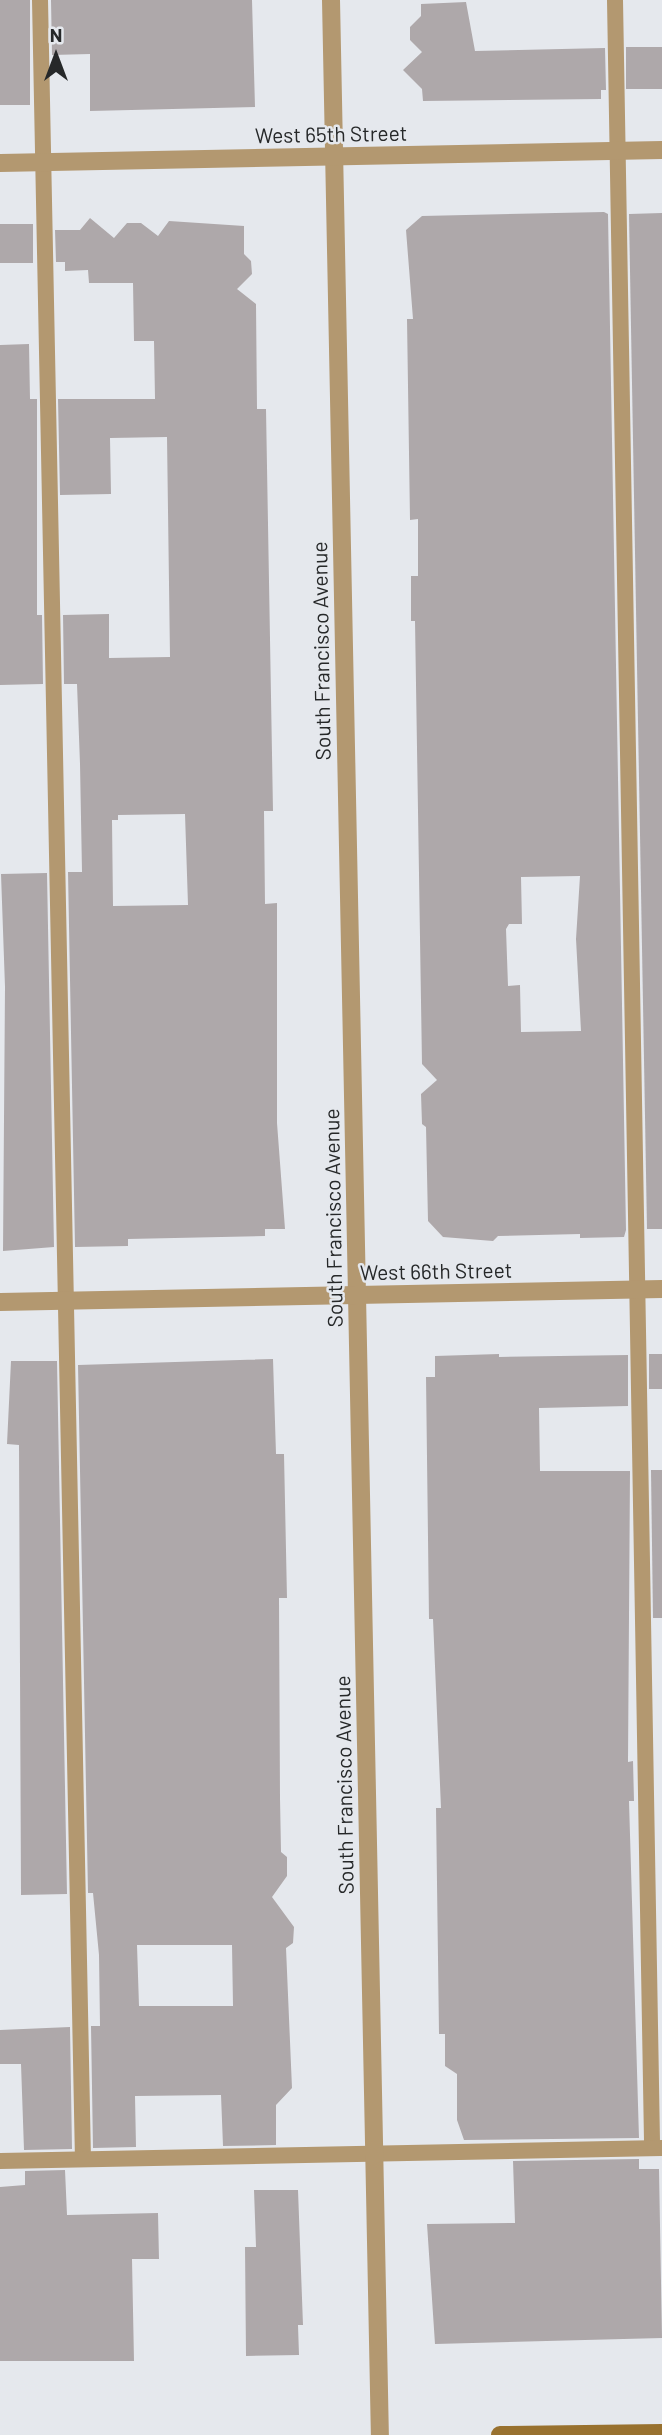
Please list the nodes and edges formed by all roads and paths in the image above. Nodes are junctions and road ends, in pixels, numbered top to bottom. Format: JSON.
{"nodes":[{"id":1,"x":40,"y":0,"type":"edge"},
{"id":2,"x":331,"y":0,"type":"edge"},
{"id":3,"x":615,"y":0,"type":"edge"},
{"id":4,"x":662,"y":150,"type":"edge"},
{"id":5,"x":618,"y":151,"type":"junction"},
{"id":6,"x":334,"y":156,"type":"junction"},
{"id":7,"x":43,"y":162,"type":"junction"},
{"id":8,"x":0,"y":163,"type":"edge"},
{"id":9,"x":637,"y":1289,"type":"junction"},
{"id":10,"x":662,"y":1289,"type":"edge"},
{"id":11,"x":357,"y":1295,"type":"junction"},
{"id":12,"x":65,"y":1301,"type":"junction"},
{"id":13,"x":0,"y":1302,"type":"edge"},
{"id":14,"x":657,"y":2148,"type":"edge"},
{"id":15,"x":375,"y":2154,"type":"junction"},
{"id":16,"x":82,"y":2159,"type":"junction"},
{"id":17,"x":0,"y":2161,"type":"edge"},
{"id":18,"x":662,"y":2433,"type":"edge"},
{"id":19,"x":380,"y":2435,"type":"edge"},
{"id":20,"x":500,"y":2435,"type":"edge"}],
"edges":[{"from":1,"to":7,"type":"lane"},
{"from":2,"to":6,"type":"street","name":"South Francisco Avenue"},
{"from":3,"to":5,"type":"lane"},
{"from":4,"to":5,"type":"street","name":"West 65th Street"},
{"from":5,"to":6,"type":"street","name":"West 65th Street"},
{"from":5,"to":9,"type":"lane"},
{"from":6,"to":7,"type":"street","name":"West 65th Street"},
{"from":6,"to":11,"type":"street","name":"South Francisco Avenue"},
{"from":7,"to":8,"type":"street","name":"West 65th Street"},
{"from":7,"to":12,"type":"lane"},
{"from":9,"to":10,"type":"street","name":"West 66th Street"},
{"from":9,"to":11,"type":"street","name":"West 66th Street"},
{"from":9,"to":14,"type":"lane"},
{"from":11,"to":12,"type":"street","name":"West 66th Street"},
{"from":11,"to":15,"type":"street","name":"South Francisco Avenue"},
{"from":12,"to":13,"type":"street","name":"West 66th Street"},
{"from":12,"to":16,"type":"lane"},
{"from":14,"to":15,"type":"lane"},
{"from":15,"to":16,"type":"lane"},
{"from":15,"to":19,"type":"street","name":"South Francisco Avenue"},
{"from":16,"to":17,"type":"lane"},
{"from":18,"to":20,"type":"street"}]}
